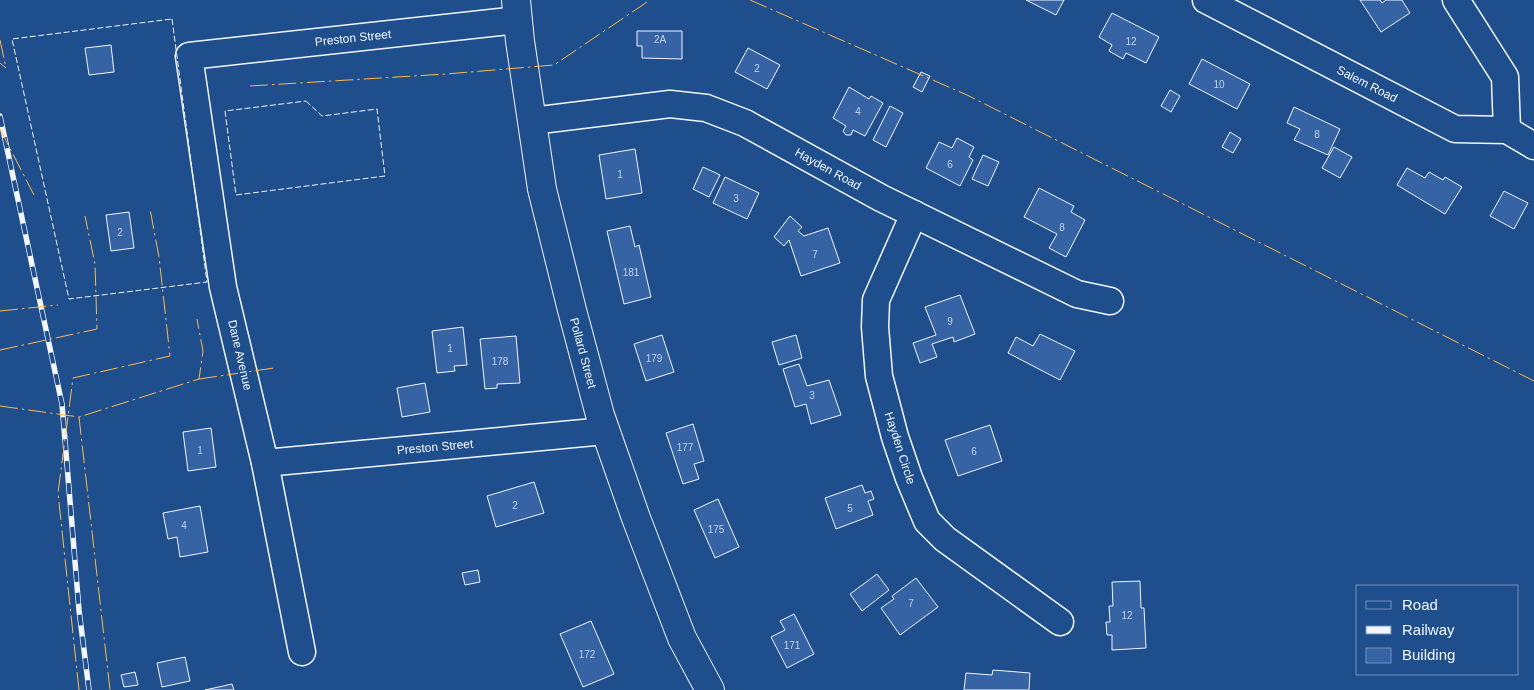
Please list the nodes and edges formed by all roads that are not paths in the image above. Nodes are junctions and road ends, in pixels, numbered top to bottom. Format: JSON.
{"nodes":[{"id":1,"x":1206,"y":0,"type":"edge"},
{"id":2,"x":1456,"y":0,"type":"edge"},
{"id":3,"x":517,"y":10,"type":"edge"},
{"id":4,"x":189,"y":56,"type":"joint"},
{"id":5,"x":532,"y":121,"type":"junction"},
{"id":6,"x":1507,"y":130,"type":"junction"},
{"id":7,"x":1534,"y":146,"type":"edge"},
{"id":8,"x":914,"y":214,"type":"junction"},
{"id":9,"x":1110,"y":301,"type":"dead end"},
{"id":10,"x":605,"y":431,"type":"junction"},
{"id":11,"x":265,"y":463,"type":"junction"},
{"id":12,"x":1060,"y":622,"type":"dead end"},
{"id":13,"x":302,"y":652,"type":"dead end"},
{"id":14,"x":710,"y":690,"type":"edge"}],
"edges":[{"from":1,"to":6,"type":"street","name":"Salem Road"},
{"from":2,"to":6,"type":"street"},
{"from":3,"to":4,"type":"street","name":"Preston Street"},
{"from":3,"to":5,"type":"main road","name":"Pollard Street"},
{"from":4,"to":11,"type":"street","name":"Dane Avenue"},
{"from":5,"to":8,"type":"street","name":"Hayden Road"},
{"from":5,"to":10,"type":"main road","name":"Pollard Street"},
{"from":6,"to":7,"type":"street","name":"Salem Road"},
{"from":8,"to":9,"type":"street","name":"Hayden Road"},
{"from":8,"to":12,"type":"street","name":"Hayden Circle"},
{"from":10,"to":11,"type":"street","name":"Preston Street"},
{"from":10,"to":14,"type":"main road","name":"Pollard Street"},
{"from":11,"to":13,"type":"street","name":"Dane Avenue"}]}
